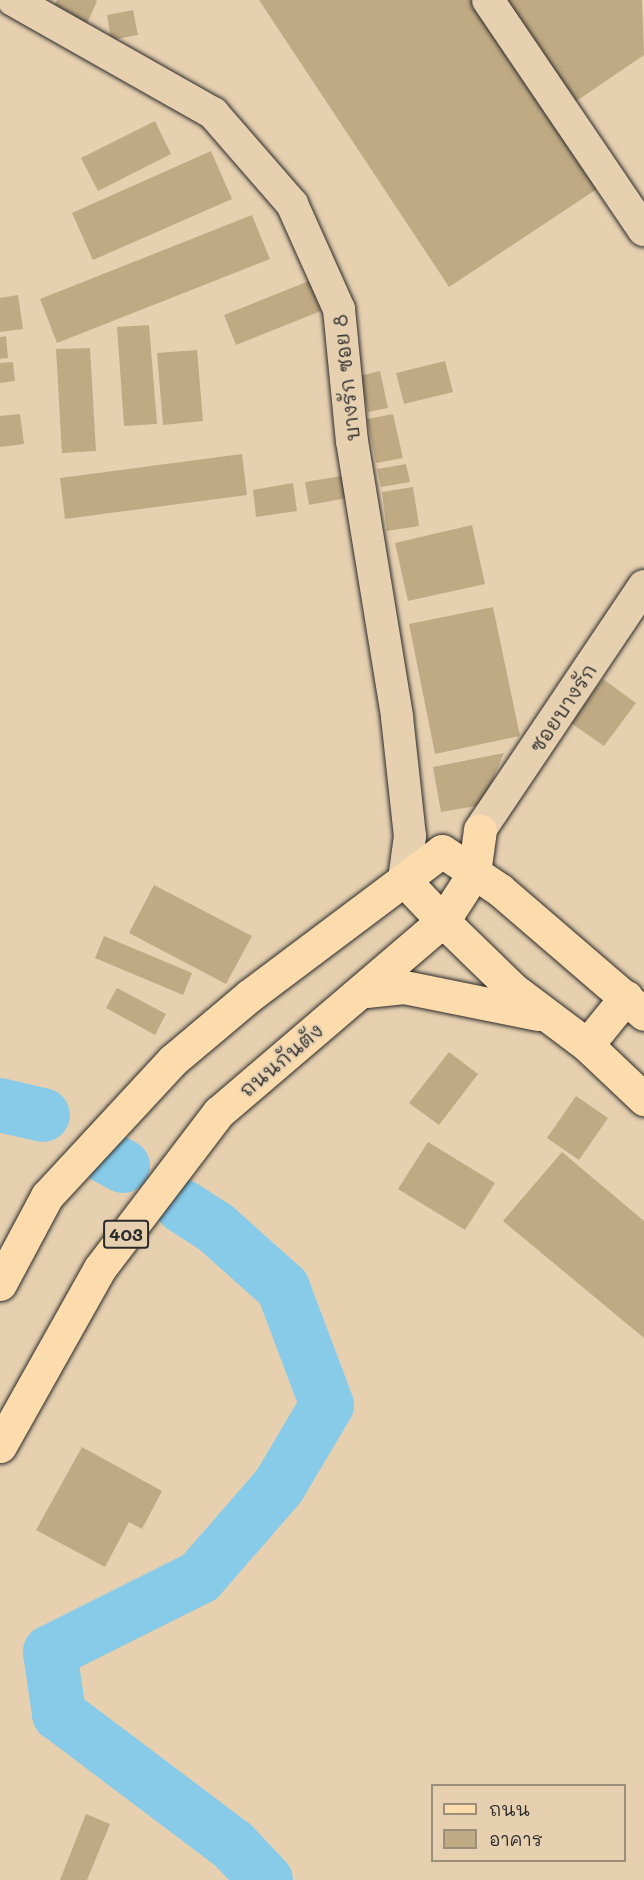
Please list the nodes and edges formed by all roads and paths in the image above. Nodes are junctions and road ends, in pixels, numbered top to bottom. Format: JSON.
{"nodes":[{"id":1,"x":13,"y":0,"type":"edge"},
{"id":2,"x":488,"y":0,"type":"edge"},
{"id":3,"x":644,"y":230,"type":"edge"},
{"id":4,"x":644,"y":586,"type":"edge"},
{"id":5,"x":480,"y":830,"type":"junction"},
{"id":6,"x":410,"y":836,"type":"junction"},
{"id":7,"x":442,"y":851,"type":"junction"},
{"id":8,"x":474,"y":873,"type":"junction"},
{"id":9,"x":404,"y":880,"type":"junction"},
{"id":10,"x":443,"y":921,"type":"junction"},
{"id":11,"x":366,"y":992,"type":"junction"},
{"id":12,"x":635,"y":1005,"type":"edge"},
{"id":13,"x":551,"y":1018,"type":"junction"},
{"id":14,"x":587,"y":1045,"type":"junction"},
{"id":15,"x":644,"y":1099,"type":"edge"},
{"id":16,"x":0,"y":1284,"type":"edge"},
{"id":17,"x":0,"y":1446,"type":"edge"}],
"edges":[{"from":1,"to":6,"type":"street","name":"บางรัก ซอย 8"},
{"from":2,"to":3,"type":"street"},
{"from":4,"to":5,"type":"street","name":"ซอยบางรัก"},
{"from":5,"to":7,"type":"main road"},
{"from":5,"to":8,"type":"main road"},
{"from":6,"to":7,"type":"street"},
{"from":6,"to":9,"type":"street","name":"บางรัก ซอย 8"},
{"from":7,"to":8,"type":"main road"},
{"from":7,"to":9,"type":"main road"},
{"from":8,"to":10,"type":"main road","name":"ถนนกันตัง"},
{"from":8,"to":12,"type":"main road"},
{"from":9,"to":10,"type":"main road"},
{"from":9,"to":16,"type":"main road"},
{"from":10,"to":11,"type":"main road","name":"ถนนกันตัง"},
{"from":10,"to":13,"type":"main road"},
{"from":11,"to":13,"type":"main road"},
{"from":11,"to":17,"type":"main road","name":"ถนนกันตัง","number":"403"},
{"from":12,"to":14,"type":"main road"},
{"from":13,"to":14,"type":"main road"},
{"from":14,"to":15,"type":"main road"}]}
